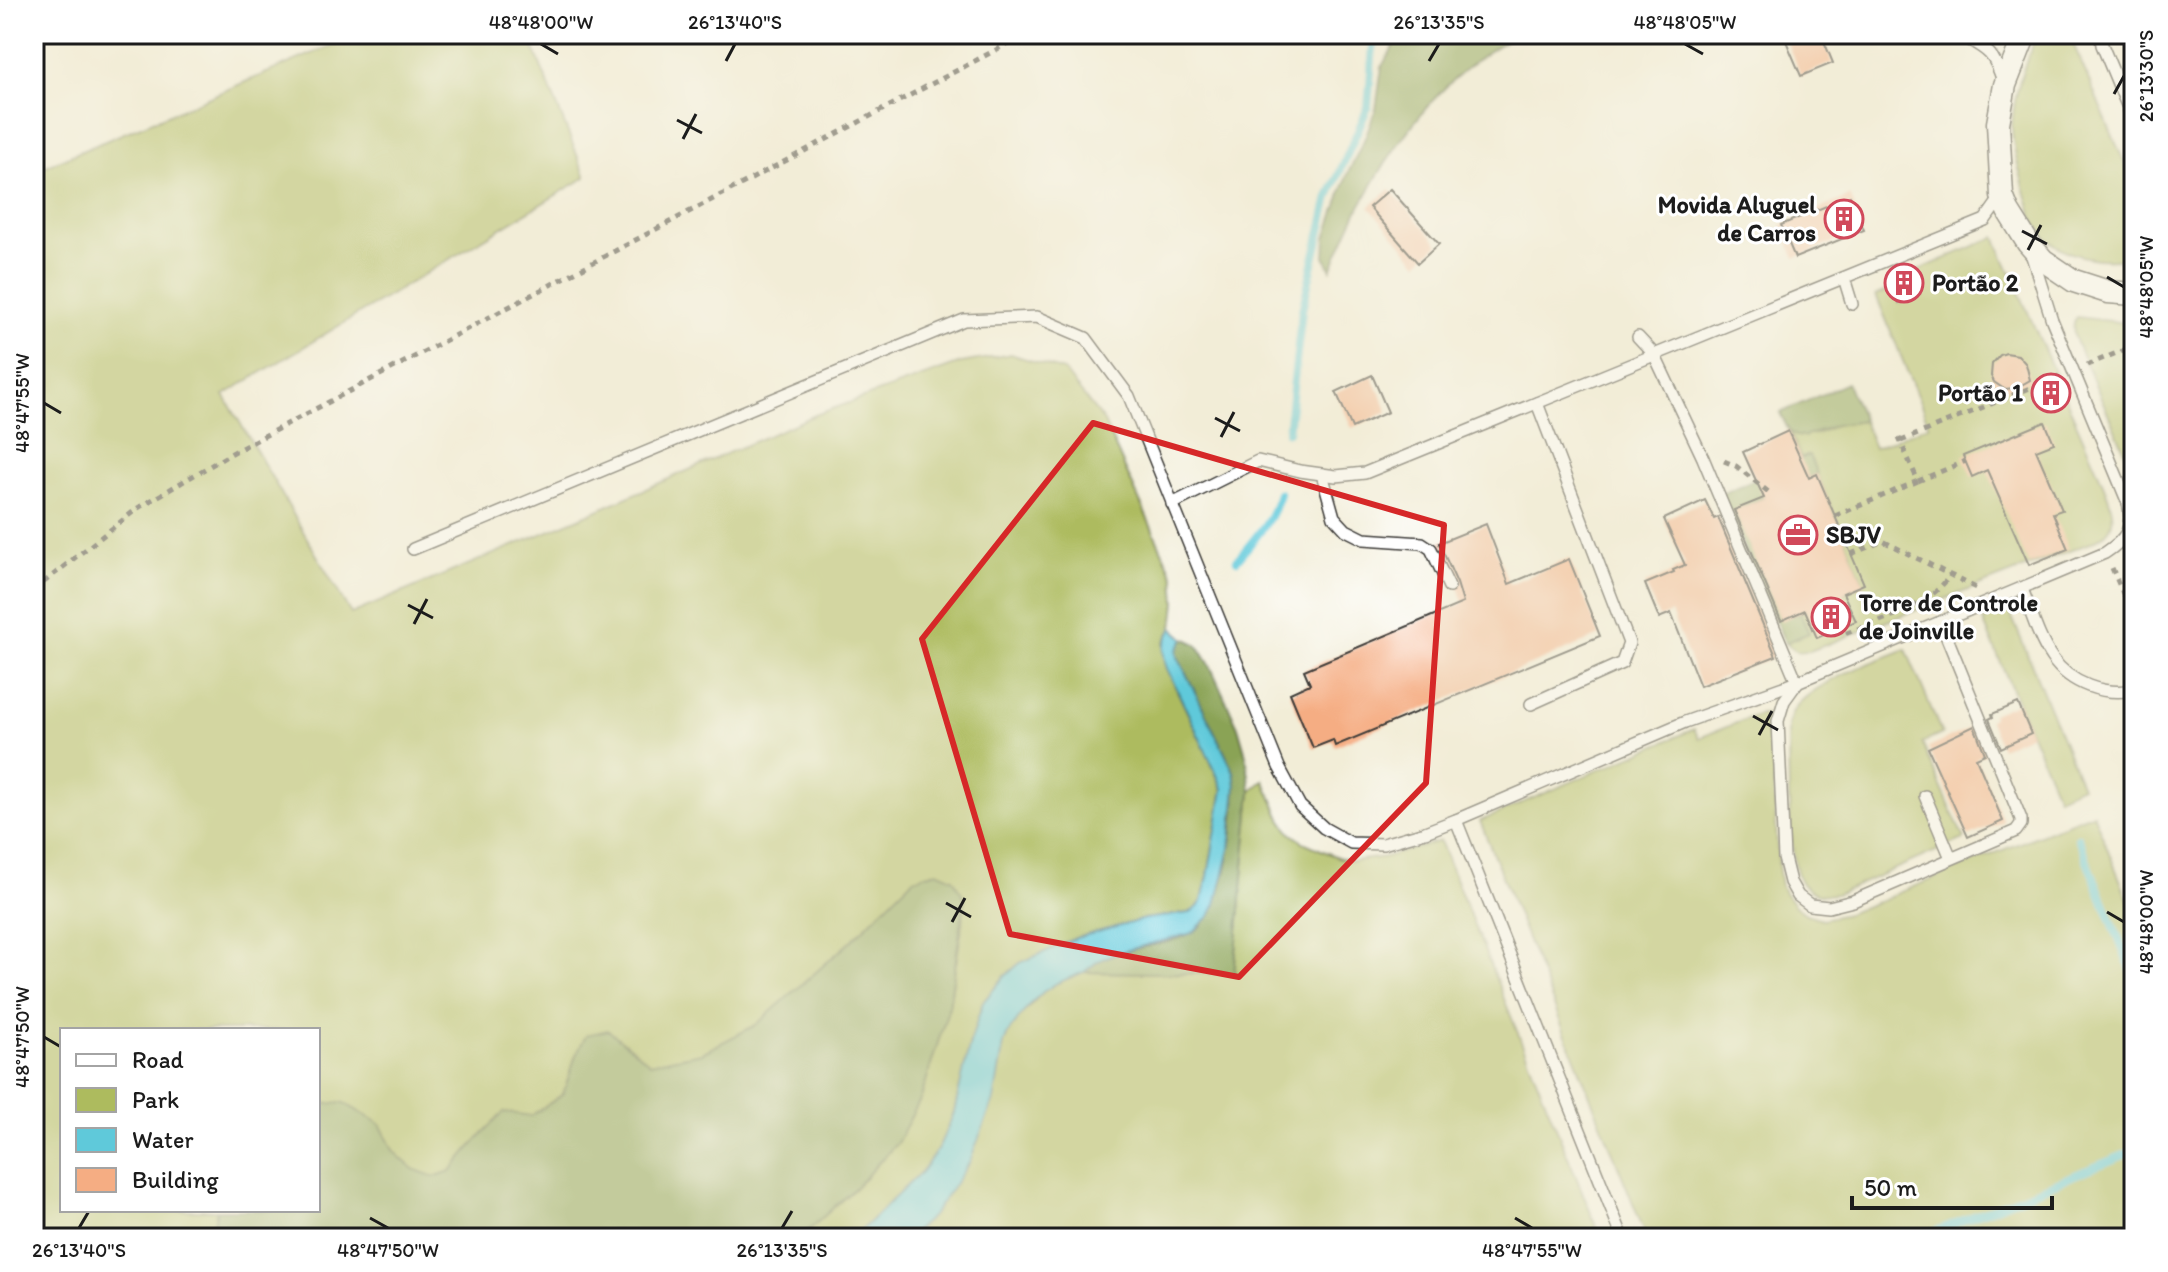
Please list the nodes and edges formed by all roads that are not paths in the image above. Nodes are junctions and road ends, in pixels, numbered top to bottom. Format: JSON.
{"nodes":[{"id":1,"x":2025,"y":34,"type":"edge"},
{"id":2,"x":2101,"y":34,"type":"edge"},
{"id":3,"x":1963,"y":36,"type":"edge"},
{"id":4,"x":2005,"y":85,"type":"junction"},
{"id":5,"x":2134,"y":122,"type":"edge"},
{"id":6,"x":2002,"y":196,"type":"junction"},
{"id":7,"x":2006,"y":227,"type":"junction"},
{"id":8,"x":1844,"y":278,"type":"junction"},
{"id":9,"x":2134,"y":294,"type":"edge"},
{"id":10,"x":1852,"y":304,"type":"dead end"},
{"id":11,"x":1638,"y":337,"type":"dead end"},
{"id":12,"x":1654,"y":354,"type":"junction"},
{"id":13,"x":1537,"y":403,"type":"junction"},
{"id":14,"x":1322,"y":474,"type":"junction"},
{"id":15,"x":1172,"y":504,"type":"junction"},
{"id":16,"x":413,"y":549,"type":"dead end"},
{"id":17,"x":1449,"y":587,"type":"dead end"},
{"id":18,"x":2022,"y":589,"type":"junction"},
{"id":19,"x":1941,"y":623,"type":"junction"},
{"id":20,"x":1797,"y":682,"type":"junction"},
{"id":21,"x":2134,"y":690,"type":"edge"},
{"id":22,"x":1531,"y":704,"type":"dead end"},
{"id":23,"x":1925,"y":796,"type":"dead end"},
{"id":24,"x":1456,"y":820,"type":"junction"},
{"id":25,"x":1951,"y":858,"type":"junction"},
{"id":26,"x":1623,"y":1238,"type":"edge"}],
"edges":[{"from":1,"to":4,"type":"street"},
{"from":2,"to":5,"type":"lane"},
{"from":3,"to":4,"type":"lane"},
{"from":4,"to":6,"type":"street"},
{"from":6,"to":7,"type":"street"},
{"from":6,"to":7,"type":"lane"},
{"from":7,"to":8,"type":"lane"},
{"from":7,"to":9,"type":"street"},
{"from":7,"to":18,"type":"lane"},
{"from":8,"to":10,"type":"lane"},
{"from":8,"to":12,"type":"lane"},
{"from":11,"to":12,"type":"lane"},
{"from":12,"to":13,"type":"lane"},
{"from":12,"to":20,"type":"lane"},
{"from":13,"to":14,"type":"lane"},
{"from":13,"to":22,"type":"lane"},
{"from":14,"to":15,"type":"lane"},
{"from":14,"to":17,"type":"lane"},
{"from":15,"to":16,"type":"lane"},
{"from":15,"to":24,"type":"lane"},
{"from":18,"to":19,"type":"lane"},
{"from":18,"to":21,"type":"lane"},
{"from":19,"to":20,"type":"lane"},
{"from":19,"to":25,"type":"lane"},
{"from":20,"to":24,"type":"lane"},
{"from":20,"to":25,"type":"lane"},
{"from":23,"to":25,"type":"lane"},
{"from":24,"to":26,"type":"lane"}]}
